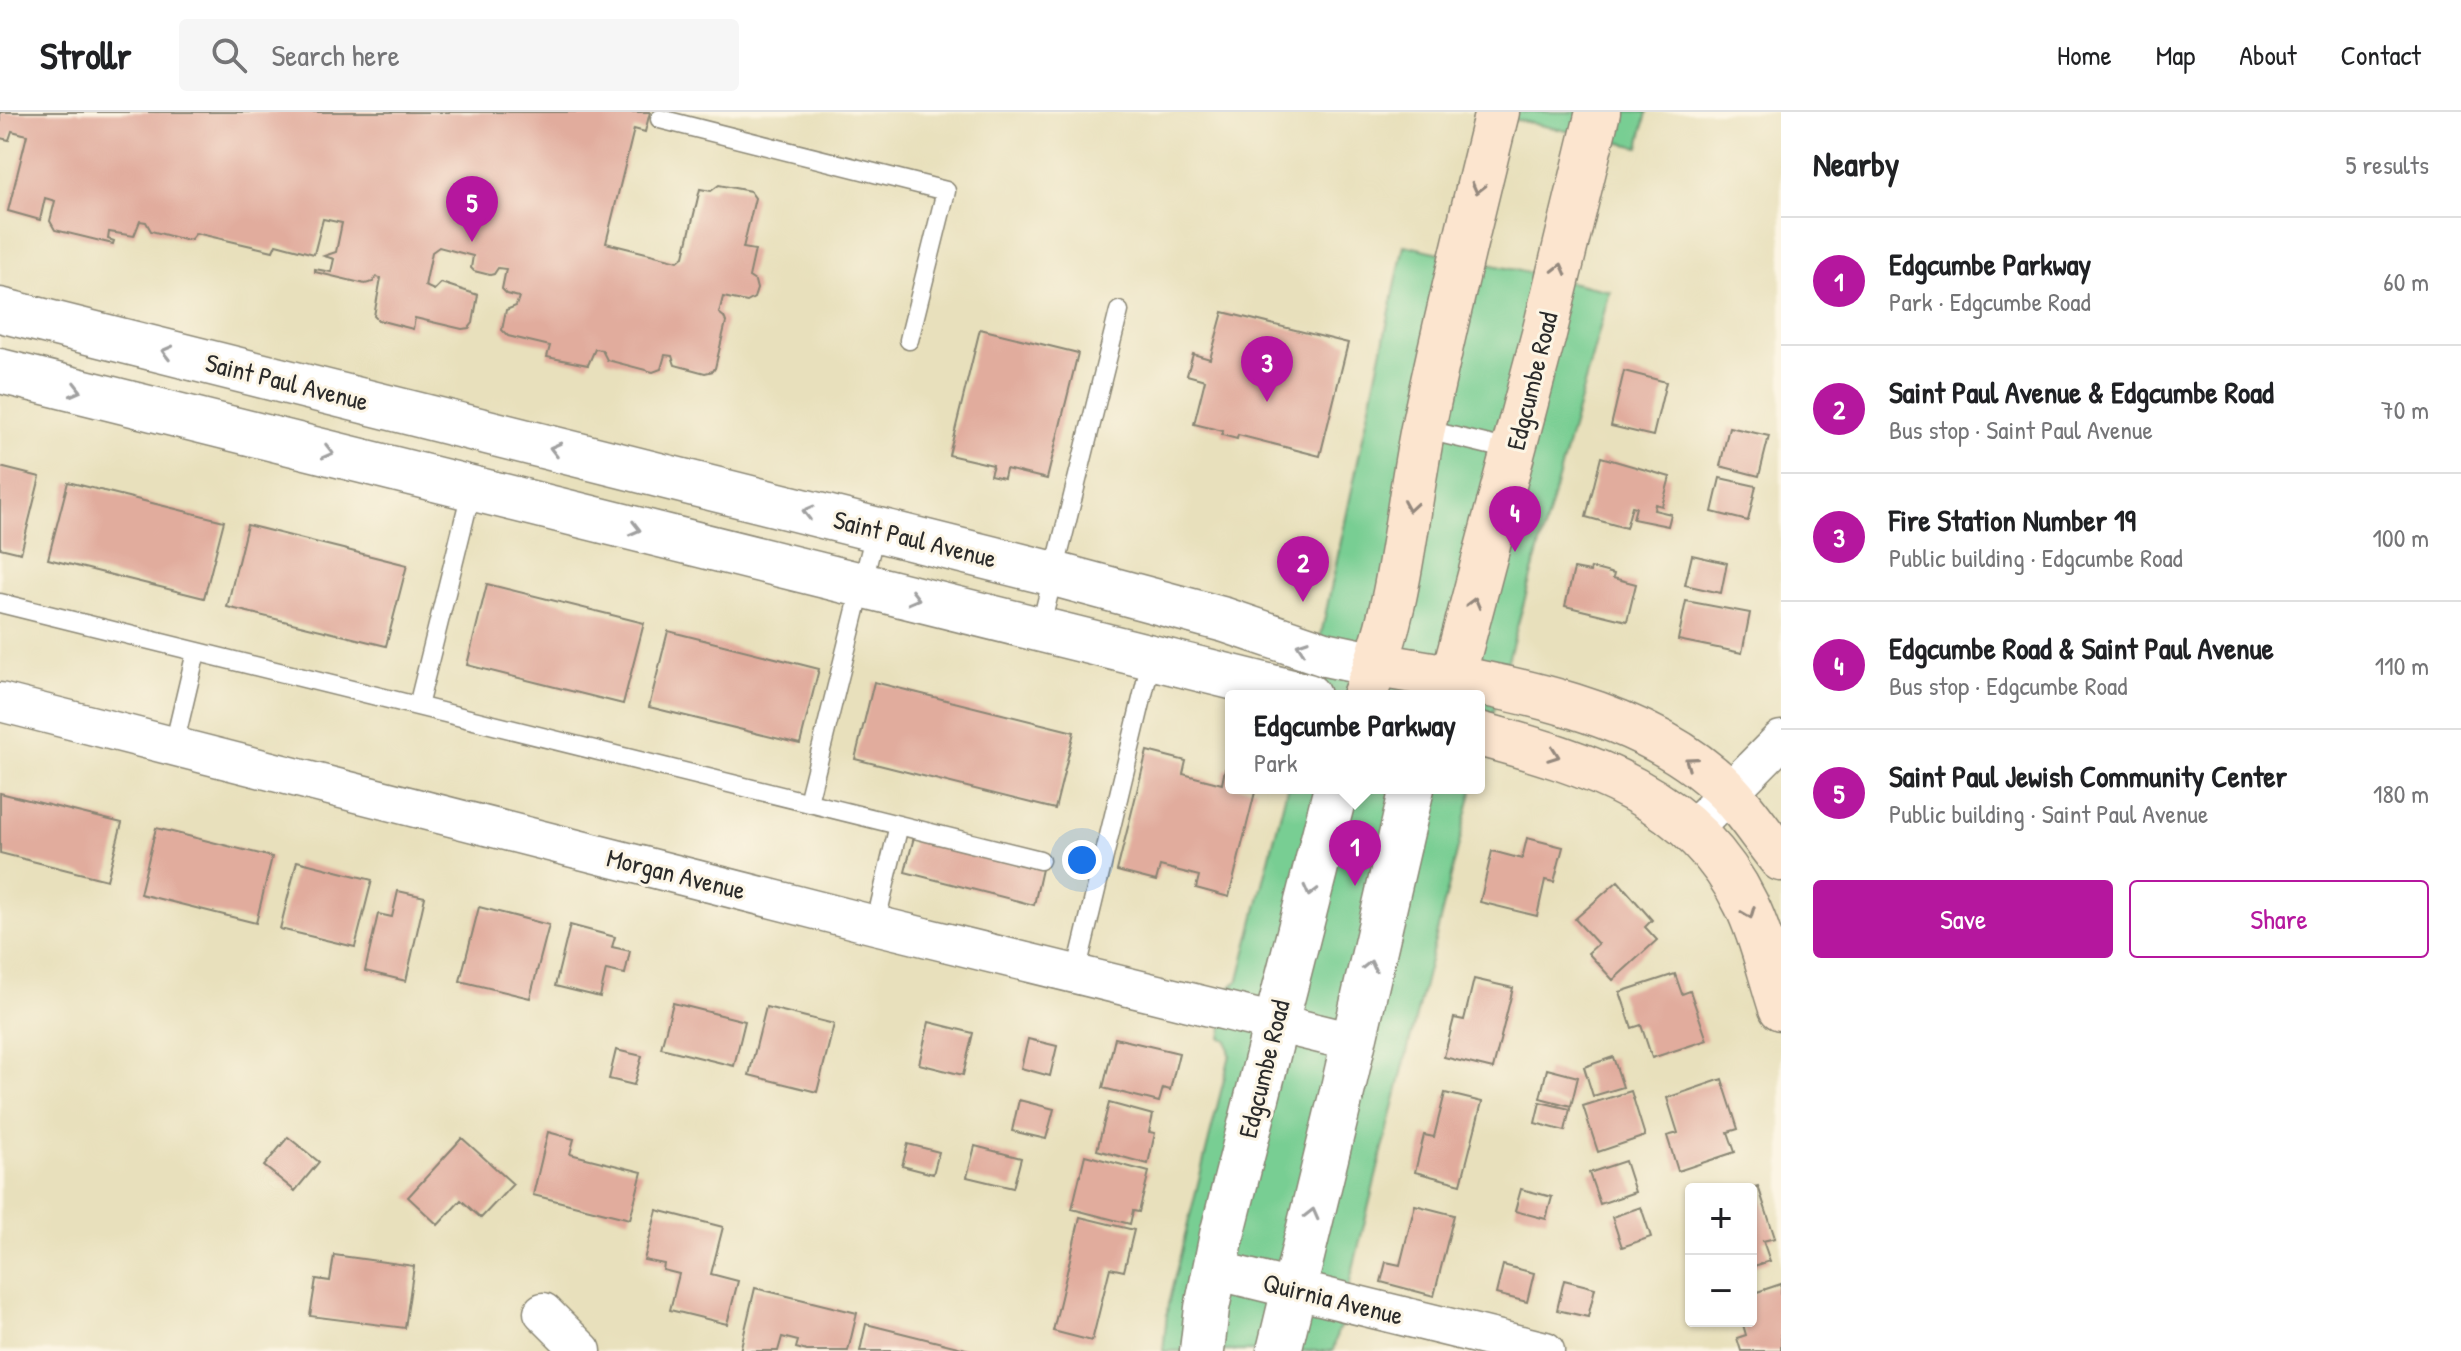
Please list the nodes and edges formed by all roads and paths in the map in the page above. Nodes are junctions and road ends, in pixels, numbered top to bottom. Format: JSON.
{"nodes":[{"id":1,"x":1497,"y":112,"type":"edge"},
{"id":2,"x":1598,"y":112,"type":"edge"},
{"id":3,"x":660,"y":119,"type":"dead end"},
{"id":4,"x":0,"y":310,"type":"edge"},
{"id":5,"x":1119,"y":311,"type":"dead end"},
{"id":6,"x":909,"y":340,"type":"dead end"},
{"id":7,"x":0,"y":371,"type":"edge"},
{"id":8,"x":1423,"y":429,"type":"junction"},
{"id":9,"x":1514,"y":451,"type":"junction"},
{"id":10,"x":472,"y":488,"type":"junction"},
{"id":11,"x":876,"y":529,"type":"junction"},
{"id":12,"x":1054,"y":574,"type":"junction"},
{"id":13,"x":862,"y":585,"type":"junction"},
{"id":14,"x":0,"y":603,"type":"edge"},
{"id":15,"x":1040,"y":629,"type":"junction"},
{"id":16,"x":196,"y":652,"type":"junction"},
{"id":17,"x":1152,"y":657,"type":"junction"},
{"id":18,"x":1371,"y":680,"type":"edge"},
{"id":19,"x":1451,"y":687,"type":"edge"},
{"id":20,"x":1284,"y":690,"type":"edge"},
{"id":21,"x":1485,"y":693,"type":"edge"},
{"id":22,"x":0,"y":702,"type":"edge"},
{"id":23,"x":418,"y":706,"type":"junction"},
{"id":24,"x":1485,"y":736,"type":"edge"},
{"id":25,"x":1781,"y":740,"type":"edge"},
{"id":26,"x":174,"y":745,"type":"junction"},
{"id":27,"x":1727,"y":792,"type":"junction"},
{"id":28,"x":1334,"y":794,"type":"edge"},
{"id":29,"x":1411,"y":794,"type":"edge"},
{"id":30,"x":808,"y":802,"type":"junction"},
{"id":31,"x":899,"y":825,"type":"junction"},
{"id":32,"x":1692,"y":830,"type":"junction"},
{"id":33,"x":1781,"y":859,"type":"edge"},
{"id":34,"x":1040,"y":860,"type":"dead end"},
{"id":35,"x":875,"y":925,"type":"junction"},
{"id":36,"x":1076,"y":973,"type":"junction"},
{"id":37,"x":1781,"y":1008,"type":"edge"},
{"id":38,"x":1275,"y":1025,"type":"junction"},
{"id":39,"x":1353,"y":1042,"type":"junction"},
{"id":40,"x":1215,"y":1270,"type":"junction"},
{"id":41,"x":1293,"y":1290,"type":"junction"},
{"id":42,"x":543,"y":1312,"type":"dead end"},
{"id":43,"x":582,"y":1351,"type":"edge"},
{"id":44,"x":1202,"y":1351,"type":"edge"},
{"id":45,"x":1279,"y":1351,"type":"edge"},
{"id":46,"x":1545,"y":1351,"type":"edge"}],
"edges":[{"from":1,"to":8,"type":"main road","one_way":true},
{"from":9,"to":2,"type":"main road","name":"Edgcumbe Road","one_way":true},
{"from":3,"to":6,"type":"lane"},
{"from":11,"to":4,"type":"street","name":"Saint Paul Avenue","one_way":true},
{"from":5,"to":12,"type":"lane"},
{"from":7,"to":10,"type":"street","one_way":true},
{"from":8,"to":9,"type":"lane"},
{"from":8,"to":18,"type":"main road","one_way":true},
{"from":19,"to":9,"type":"main road","name":"Edgcumbe Road","one_way":true},
{"from":10,"to":13,"type":"street","one_way":true},
{"from":10,"to":23,"type":"lane"},
{"from":11,"to":12,"type":"street","name":"Saint Paul Avenue"},
{"from":11,"to":13,"type":"lane"},
{"from":12,"to":15,"type":"lane"},
{"from":18,"to":12,"type":"street","name":"Saint Paul Avenue","one_way":true},
{"from":13,"to":15,"type":"street","one_way":true},
{"from":13,"to":30,"type":"lane"},
{"from":14,"to":16,"type":"lane"},
{"from":15,"to":17,"type":"street"},
{"from":16,"to":23,"type":"lane"},
{"from":16,"to":26,"type":"lane"},
{"from":17,"to":20,"type":"street"},
{"from":17,"to":36,"type":"lane"},
{"from":18,"to":19,"type":"main road","name":"Saint Paul Avenue"},
{"from":27,"to":21,"type":"main road","name":"Saint Paul Avenue","one_way":true},
{"from":22,"to":26,"type":"street","name":"Morgan Avenue"},
{"from":23,"to":30,"type":"lane"},
{"from":24,"to":32,"type":"main road","one_way":true},
{"from":25,"to":27,"type":"street"},
{"from":26,"to":35,"type":"street","name":"Morgan Avenue"},
{"from":27,"to":32,"type":"street"},
{"from":27,"to":33,"type":"main road","name":"Saint Paul Avenue"},
{"from":28,"to":38,"type":"street","name":"Edgcumbe Road","one_way":true},
{"from":39,"to":29,"type":"street","one_way":true},
{"from":30,"to":31,"type":"lane"},
{"from":31,"to":34,"type":"lane"},
{"from":31,"to":35,"type":"lane"},
{"from":32,"to":37,"type":"main road","one_way":true},
{"from":35,"to":36,"type":"street","name":"Morgan Avenue"},
{"from":36,"to":38,"type":"street","name":"Morgan Avenue"},
{"from":38,"to":39,"type":"street","name":"Morgan Avenue"},
{"from":38,"to":40,"type":"street","name":"Edgcumbe Road"},
{"from":41,"to":39,"type":"street","one_way":true},
{"from":40,"to":41,"type":"street","name":"Quirnia Avenue"},
{"from":40,"to":44,"type":"street","name":"Edgcumbe Road"},
{"from":41,"to":45,"type":"street"},
{"from":41,"to":46,"type":"street","name":"Quirnia Avenue"},
{"from":42,"to":43,"type":"street"}]}
